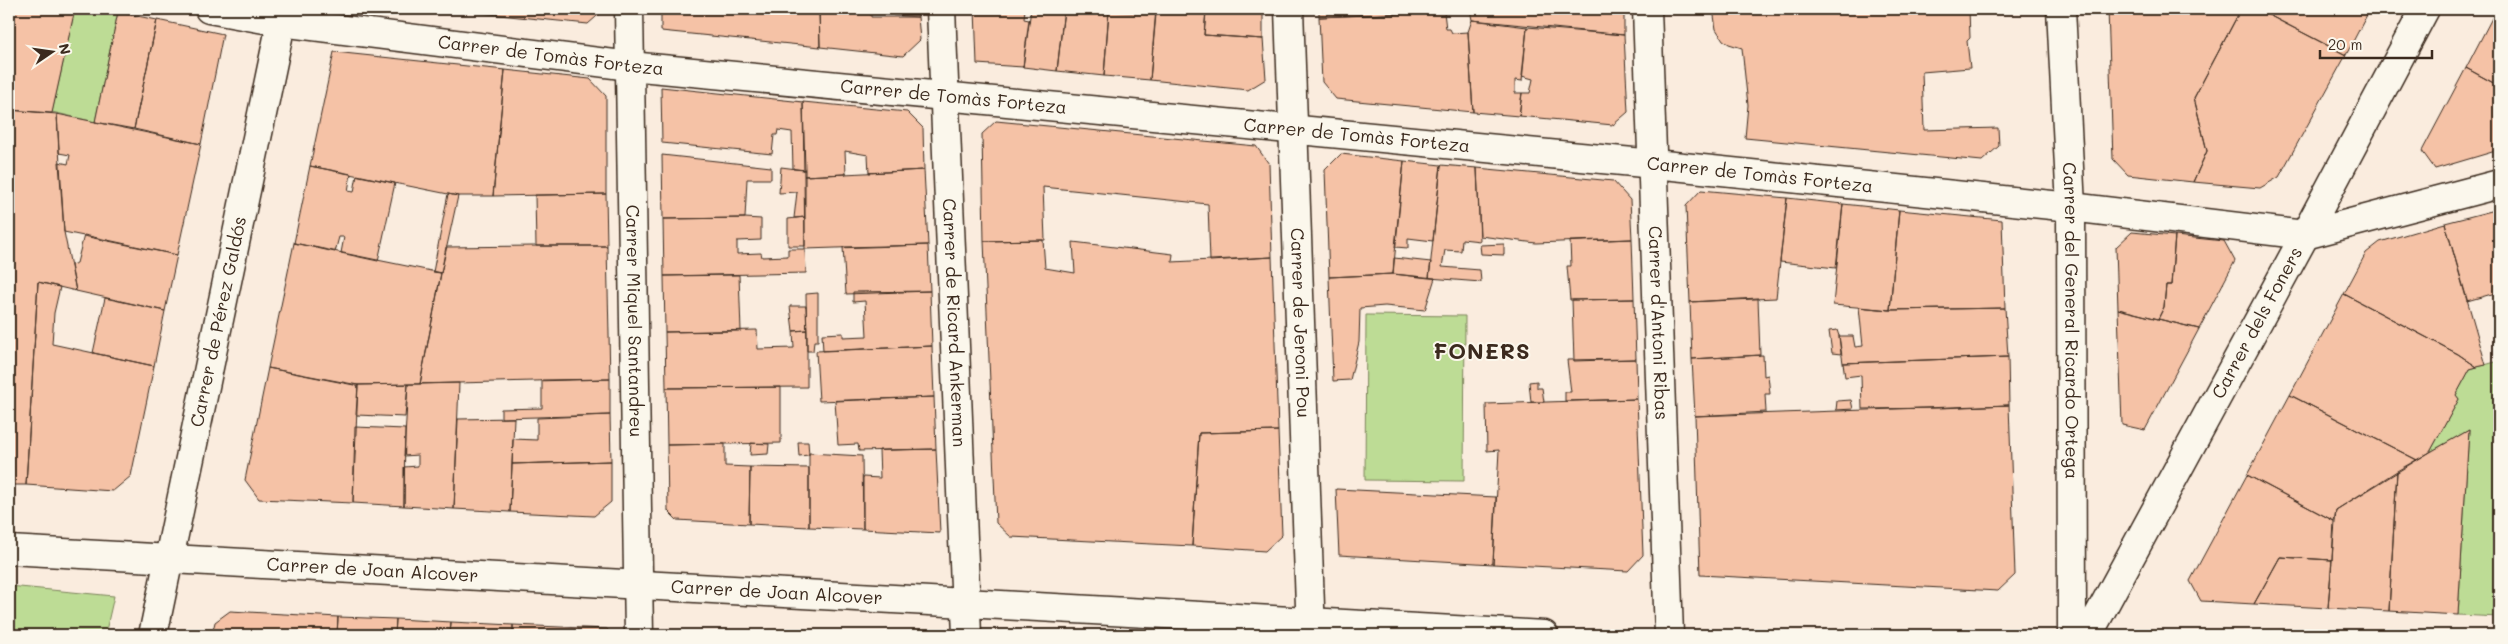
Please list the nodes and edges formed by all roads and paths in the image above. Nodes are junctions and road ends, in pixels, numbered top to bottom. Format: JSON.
{"nodes":[{"id":1,"x":209,"y":9,"type":"edge"},
{"id":2,"x":629,"y":9,"type":"edge"},
{"id":3,"x":941,"y":9,"type":"edge"},
{"id":4,"x":1289,"y":9,"type":"edge"},
{"id":5,"x":1647,"y":9,"type":"edge"},
{"id":6,"x":2060,"y":9,"type":"edge"},
{"id":7,"x":2425,"y":9,"type":"edge"},
{"id":8,"x":283,"y":16,"type":"edge"},
{"id":9,"x":630,"y":66,"type":"junction"},
{"id":10,"x":944,"y":96,"type":"junction"},
{"id":11,"x":1294,"y":130,"type":"junction"},
{"id":12,"x":1654,"y":164,"type":"junction"},
{"id":13,"x":2499,"y":184,"type":"edge"},
{"id":14,"x":2071,"y":207,"type":"junction"},
{"id":15,"x":2305,"y":235,"type":"junction"},
{"id":16,"x":9,"y":550,"type":"edge"},
{"id":17,"x":169,"y":559,"type":"junction"},
{"id":18,"x":638,"y":585,"type":"junction"},
{"id":19,"x":965,"y":603,"type":"junction"},
{"id":20,"x":1311,"y":629,"type":"edge"},
{"id":21,"x":153,"y":635,"type":"edge"},
{"id":22,"x":639,"y":635,"type":"edge"},
{"id":23,"x":967,"y":635,"type":"edge"},
{"id":24,"x":1544,"y":635,"type":"edge"},
{"id":25,"x":1669,"y":635,"type":"edge"},
{"id":26,"x":2072,"y":635,"type":"edge"},
{"id":27,"x":2088,"y":635,"type":"edge"}],
"edges":[{"from":1,"to":8,"type":"street","name":"Carrer de Tomàs Forteza"},
{"from":2,"to":9,"type":"street","name":"Carrer Miquel Santandreu"},
{"from":3,"to":10,"type":"street","name":"Carrer de Ricard Ankerman"},
{"from":4,"to":11,"type":"street","name":"Carrer de Jeroni Pou"},
{"from":5,"to":12,"type":"street","name":"Carrer d'Antoni Ribas"},
{"from":6,"to":14,"type":"street","name":"Carrer del General Ricardo Ortega"},
{"from":7,"to":15,"type":"street","name":"Carrer dels Foners"},
{"from":8,"to":9,"type":"street","name":"Carrer de Tomàs Forteza"},
{"from":8,"to":17,"type":"street","name":"Carrer de Pérez Galdós"},
{"from":9,"to":10,"type":"street","name":"Carrer de Tomàs Forteza"},
{"from":9,"to":18,"type":"street","name":"Carrer Miquel Santandreu"},
{"from":10,"to":11,"type":"street","name":"Carrer de Tomàs Forteza"},
{"from":10,"to":19,"type":"street","name":"Carrer de Ricard Ankerman"},
{"from":11,"to":12,"type":"street","name":"Carrer de Tomàs Forteza"},
{"from":11,"to":20,"type":"street","name":"Carrer de Jeroni Pou"},
{"from":12,"to":14,"type":"street","name":"Carrer de Tomàs Forteza"},
{"from":12,"to":25,"type":"street","name":"Carrer d'Antoni Ribas"},
{"from":13,"to":15,"type":"street","name":"Carrer de Tomàs Forteza"},
{"from":14,"to":15,"type":"street","name":"Carrer de Tomàs Forteza"},
{"from":14,"to":26,"type":"street","name":"Carrer del General Ricardo Ortega"},
{"from":15,"to":27,"type":"street","name":"Carrer dels Foners"},
{"from":16,"to":17,"type":"street","name":"Carrer de Joan Alcover"},
{"from":17,"to":18,"type":"street","name":"Carrer de Joan Alcover"},
{"from":17,"to":21,"type":"street","name":"Carrer de Pérez Galdós"},
{"from":18,"to":19,"type":"street","name":"Carrer de Joan Alcover"},
{"from":18,"to":22,"type":"street","name":"Carrer Miquel Santandreu"},
{"from":19,"to":20,"type":"street","name":"Carrer de Joan Alcover"},
{"from":19,"to":23,"type":"street","name":"Carrer de Ricard Ankerman"},
{"from":20,"to":24,"type":"street","name":"Carrer de Joan Alcover"}]}
